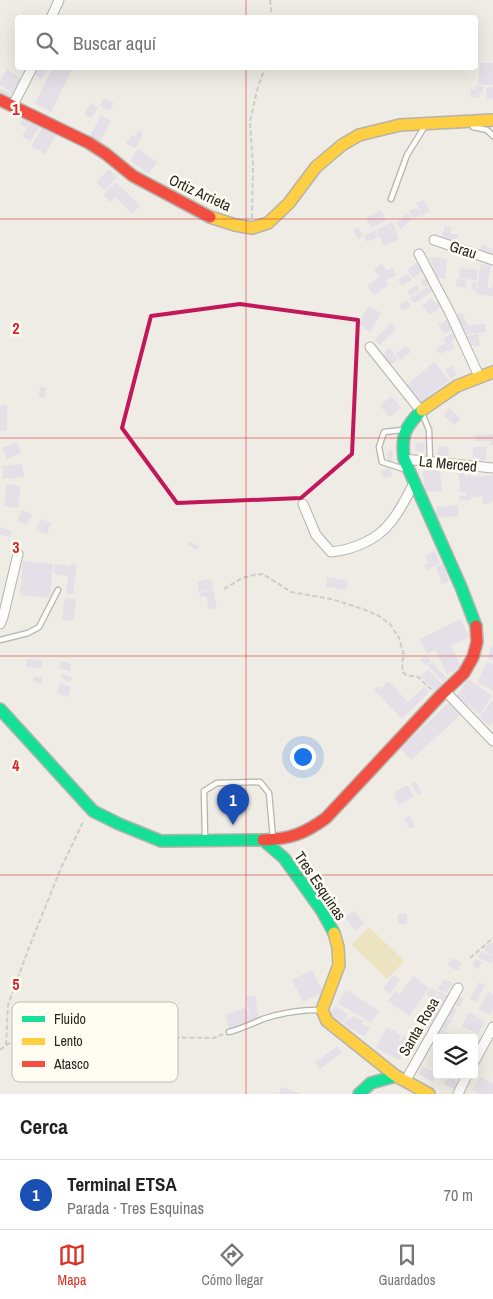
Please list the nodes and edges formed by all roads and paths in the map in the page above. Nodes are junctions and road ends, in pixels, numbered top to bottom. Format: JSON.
{"nodes":[{"id":1,"x":59,"y":0,"type":"edge"},
{"id":2,"x":270,"y":0,"type":"edge"},
{"id":3,"x":52,"y":15,"type":"edge"},
{"id":4,"x":272,"y":15,"type":"edge"},
{"id":5,"x":31,"y":70,"type":"edge"},
{"id":6,"x":264,"y":70,"type":"edge"},
{"id":7,"x":0,"y":100,"type":"edge"},
{"id":8,"x":13,"y":105,"type":"junction"},
{"id":9,"x":493,"y":120,"type":"edge"},
{"id":10,"x":427,"y":122,"type":"junction"},
{"id":11,"x":450,"y":122,"type":"junction"},
{"id":12,"x":493,"y":136,"type":"edge"},
{"id":13,"x":391,"y":200,"type":"dead end"},
{"id":14,"x":252,"y":228,"type":"junction"},
{"id":15,"x":434,"y":240,"type":"dead end"},
{"id":16,"x":419,"y":254,"type":"dead end"},
{"id":17,"x":493,"y":260,"type":"edge"},
{"id":18,"x":370,"y":347,"type":"dead end"},
{"id":19,"x":493,"y":372,"type":"edge"},
{"id":20,"x":479,"y":376,"type":"junction"},
{"id":21,"x":418,"y":413,"type":"junction"},
{"id":22,"x":406,"y":430,"type":"junction"},
{"id":23,"x":404,"y":459,"type":"junction"},
{"id":24,"x":430,"y":462,"type":"junction"},
{"id":25,"x":493,"y":468,"type":"edge"},
{"id":26,"x":409,"y":470,"type":"junction"},
{"id":27,"x":414,"y":483,"type":"junction"},
{"id":28,"x":303,"y":504,"type":"dead end"},
{"id":29,"x":18,"y":554,"type":"dead end"},
{"id":30,"x":224,"y":589,"type":"dead end"},
{"id":31,"x":58,"y":590,"type":"dead end"},
{"id":32,"x":0,"y":624,"type":"edge"},
{"id":33,"x":0,"y":640,"type":"edge"},
{"id":34,"x":442,"y":694,"type":"junction"},
{"id":35,"x":0,"y":709,"type":"edge"},
{"id":36,"x":493,"y":741,"type":"edge"},
{"id":37,"x":93,"y":811,"type":"junction"},
{"id":38,"x":205,"y":840,"type":"junction"},
{"id":39,"x":268,"y":840,"type":"junction"},
{"id":40,"x":493,"y":938,"type":"edge"},
{"id":41,"x":470,"y":958,"type":"dead end"},
{"id":42,"x":458,"y":988,"type":"dead end"},
{"id":43,"x":322,"y":1010,"type":"junction"},
{"id":44,"x":493,"y":1027,"type":"edge"},
{"id":45,"x":229,"y":1032,"type":"joint"},
{"id":46,"x":178,"y":1038,"type":"edge"},
{"id":47,"x":12,"y":1042,"type":"edge"},
{"id":48,"x":6,"y":1045,"type":"junction"},
{"id":49,"x":0,"y":1050,"type":"edge"},
{"id":50,"x":478,"y":1055,"type":"edge"},
{"id":51,"x":401,"y":1078,"type":"junction"},
{"id":52,"x":466,"y":1079,"type":"edge"},
{"id":53,"x":360,"y":1094,"type":"edge"},
{"id":54,"x":429,"y":1094,"type":"edge"},
{"id":55,"x":458,"y":1094,"type":"edge"}],
"edges":[{"from":1,"to":3,"type":"street"},
{"from":2,"to":4,"type":"path"},
{"from":5,"to":8,"type":"street"},
{"from":6,"to":14,"type":"path"},
{"from":7,"to":8,"type":"main road","name":"Ortiz Arrieta"},
{"from":8,"to":14,"type":"main road","name":"Ortiz Arrieta"},
{"from":9,"to":11,"type":"main road"},
{"from":10,"to":11,"type":"main road"},
{"from":10,"to":13,"type":"lane"},
{"from":10,"to":14,"type":"main road"},
{"from":11,"to":12,"type":"lane"},
{"from":15,"to":17,"type":"street","name":"Grau"},
{"from":16,"to":20,"type":"street"},
{"from":18,"to":21,"type":"street"},
{"from":19,"to":20,"type":"main road"},
{"from":20,"to":21,"type":"main road"},
{"from":21,"to":22,"type":"main road"},
{"from":21,"to":24,"type":"lane"},
{"from":22,"to":23,"type":"main road"},
{"from":22,"to":26,"type":"lane"},
{"from":23,"to":24,"type":"street","name":"La Merced"},
{"from":23,"to":26,"type":"main road"},
{"from":24,"to":25,"type":"street","name":"La Merced"},
{"from":26,"to":27,"type":"main road"},
{"from":27,"to":28,"type":"street"},
{"from":27,"to":34,"type":"main road"},
{"from":29,"to":32,"type":"street"},
{"from":30,"to":34,"type":"path"},
{"from":31,"to":33,"type":"lane"},
{"from":34,"to":36,"type":"street"},
{"from":34,"to":39,"type":"main road"},
{"from":35,"to":37,"type":"main road"},
{"from":37,"to":38,"type":"main road"},
{"from":37,"to":48,"type":"path"},
{"from":38,"to":39,"type":"main road"},
{"from":38,"to":39,"type":"lane"},
{"from":39,"to":43,"type":"main road","name":"Tres Esquinas"},
{"from":40,"to":41,"type":"path"},
{"from":42,"to":51,"type":"street","name":"Santa Rosa"},
{"from":43,"to":45,"type":"lane"},
{"from":43,"to":51,"type":"main road"},
{"from":44,"to":50,"type":"street"},
{"from":45,"to":46,"type":"path"},
{"from":47,"to":48,"type":"path"},
{"from":48,"to":49,"type":"path"},
{"from":51,"to":53,"type":"main road","name":"Santa Rosa"},
{"from":51,"to":54,"type":"main road"},
{"from":52,"to":55,"type":"street"}]}
